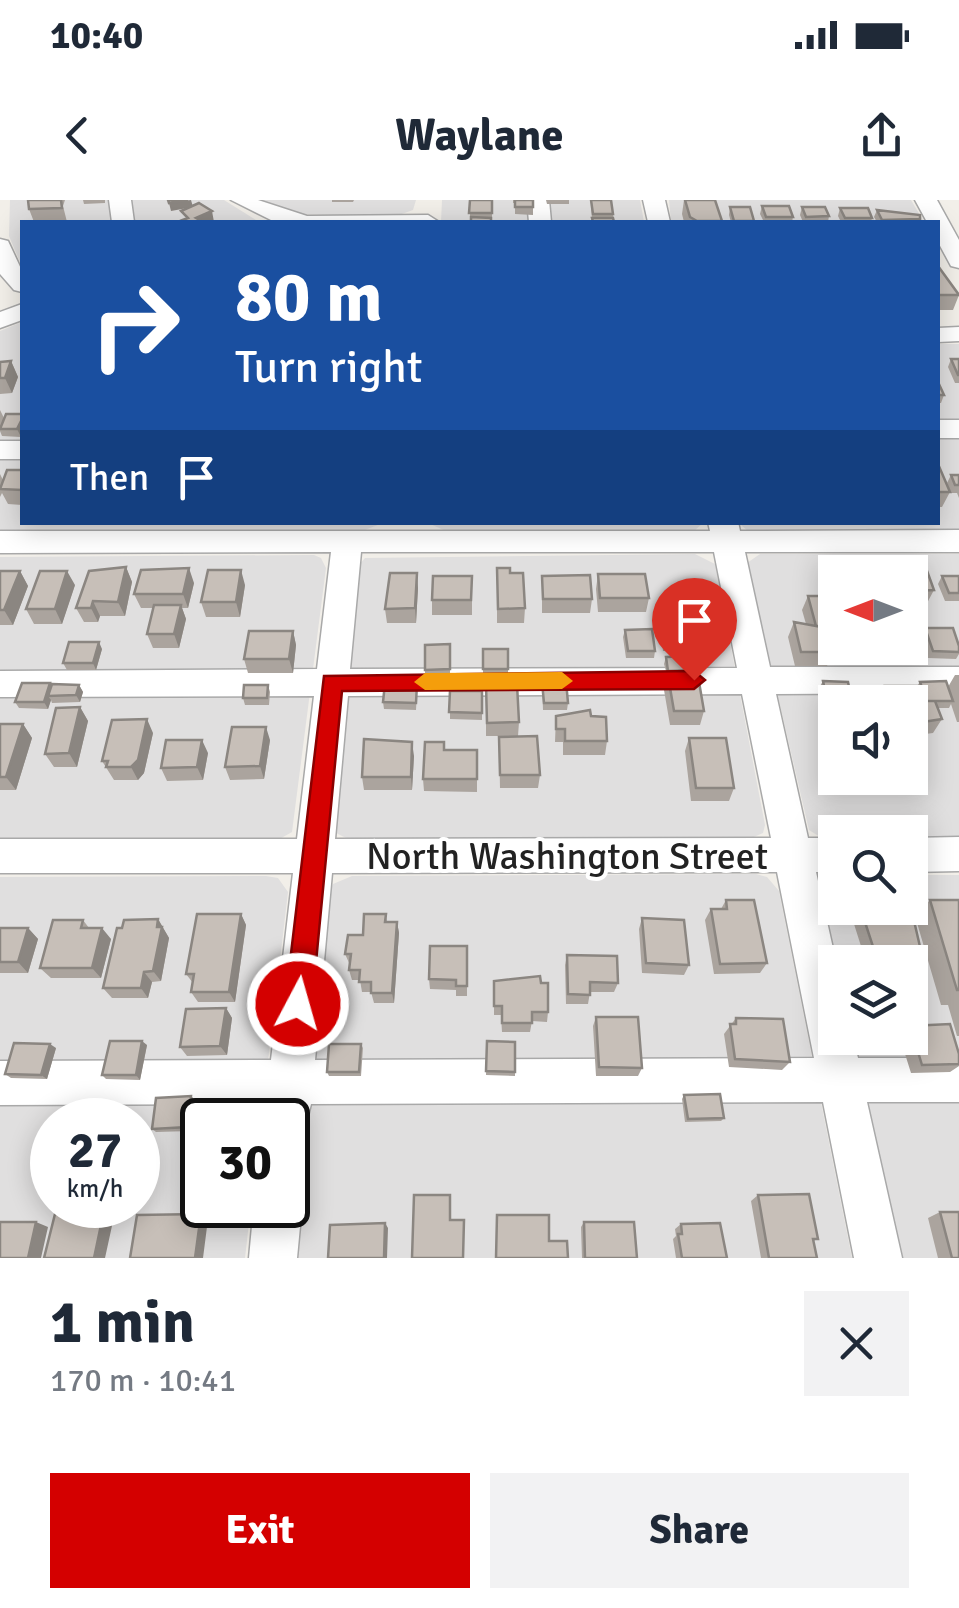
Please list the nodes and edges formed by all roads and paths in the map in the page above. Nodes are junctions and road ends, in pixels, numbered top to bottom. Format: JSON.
{"nodes":[{"id":1,"x":242,"y":200,"type":"edge"},
{"id":2,"x":290,"y":220,"type":"edge"},
{"id":3,"x":940,"y":230,"type":"edge"},
{"id":4,"x":0,"y":246,"type":"edge"},
{"id":5,"x":953,"y":258,"type":"edge"},
{"id":6,"x":20,"y":283,"type":"edge"},
{"id":7,"x":408,"y":532,"type":"edge"},
{"id":8,"x":559,"y":532,"type":"edge"},
{"id":9,"x":725,"y":532,"type":"edge"},
{"id":10,"x":959,"y":540,"type":"edge"},
{"id":11,"x":347,"y":541,"type":"junction"},
{"id":12,"x":0,"y":542,"type":"edge"},
{"id":13,"x":755,"y":680,"type":"junction"},
{"id":14,"x":959,"y":680,"type":"edge"},
{"id":15,"x":332,"y":682,"type":"junction"},
{"id":16,"x":0,"y":684,"type":"edge"},
{"id":17,"x":959,"y":854,"type":"edge"},
{"id":18,"x":793,"y":855,"type":"junction"},
{"id":19,"x":818,"y":855,"type":"edge"},
{"id":20,"x":928,"y":855,"type":"edge"},
{"id":21,"x":0,"y":856,"type":"edge"},
{"id":22,"x":313,"y":858,"type":"junction"},
{"id":23,"x":840,"y":1080,"type":"junction"},
{"id":24,"x":959,"y":1080,"type":"edge"},
{"id":25,"x":0,"y":1083,"type":"edge"},
{"id":26,"x":240,"y":1098,"type":"edge"},
{"id":27,"x":288,"y":1098,"type":"edge"},
{"id":28,"x":310,"y":1100,"type":"edge"},
{"id":29,"x":276,"y":1228,"type":"edge"},
{"id":30,"x":273,"y":1258,"type":"edge"},
{"id":31,"x":878,"y":1258,"type":"edge"}],
"edges":[{"from":1,"to":2,"type":"street"},
{"from":3,"to":5,"type":"street"},
{"from":4,"to":6,"type":"street"},
{"from":7,"to":8,"type":"street"},
{"from":7,"to":11,"type":"street"},
{"from":8,"to":9,"type":"street"},
{"from":9,"to":10,"type":"street"},
{"from":9,"to":13,"type":"street"},
{"from":11,"to":12,"type":"street"},
{"from":11,"to":15,"type":"street"},
{"from":13,"to":14,"type":"street"},
{"from":13,"to":15,"type":"street"},
{"from":13,"to":18,"type":"street"},
{"from":15,"to":16,"type":"street"},
{"from":15,"to":22,"type":"street"},
{"from":17,"to":20,"type":"street"},
{"from":18,"to":19,"type":"street","name":"North Washington Street"},
{"from":18,"to":22,"type":"street","name":"North Washington Street"},
{"from":18,"to":23,"type":"street"},
{"from":21,"to":22,"type":"street","name":"North Washington Street"},
{"from":22,"to":27,"type":"street"},
{"from":23,"to":24,"type":"street"},
{"from":23,"to":28,"type":"street"},
{"from":23,"to":31,"type":"street"},
{"from":25,"to":26,"type":"street"},
{"from":29,"to":30,"type":"street"}]}
